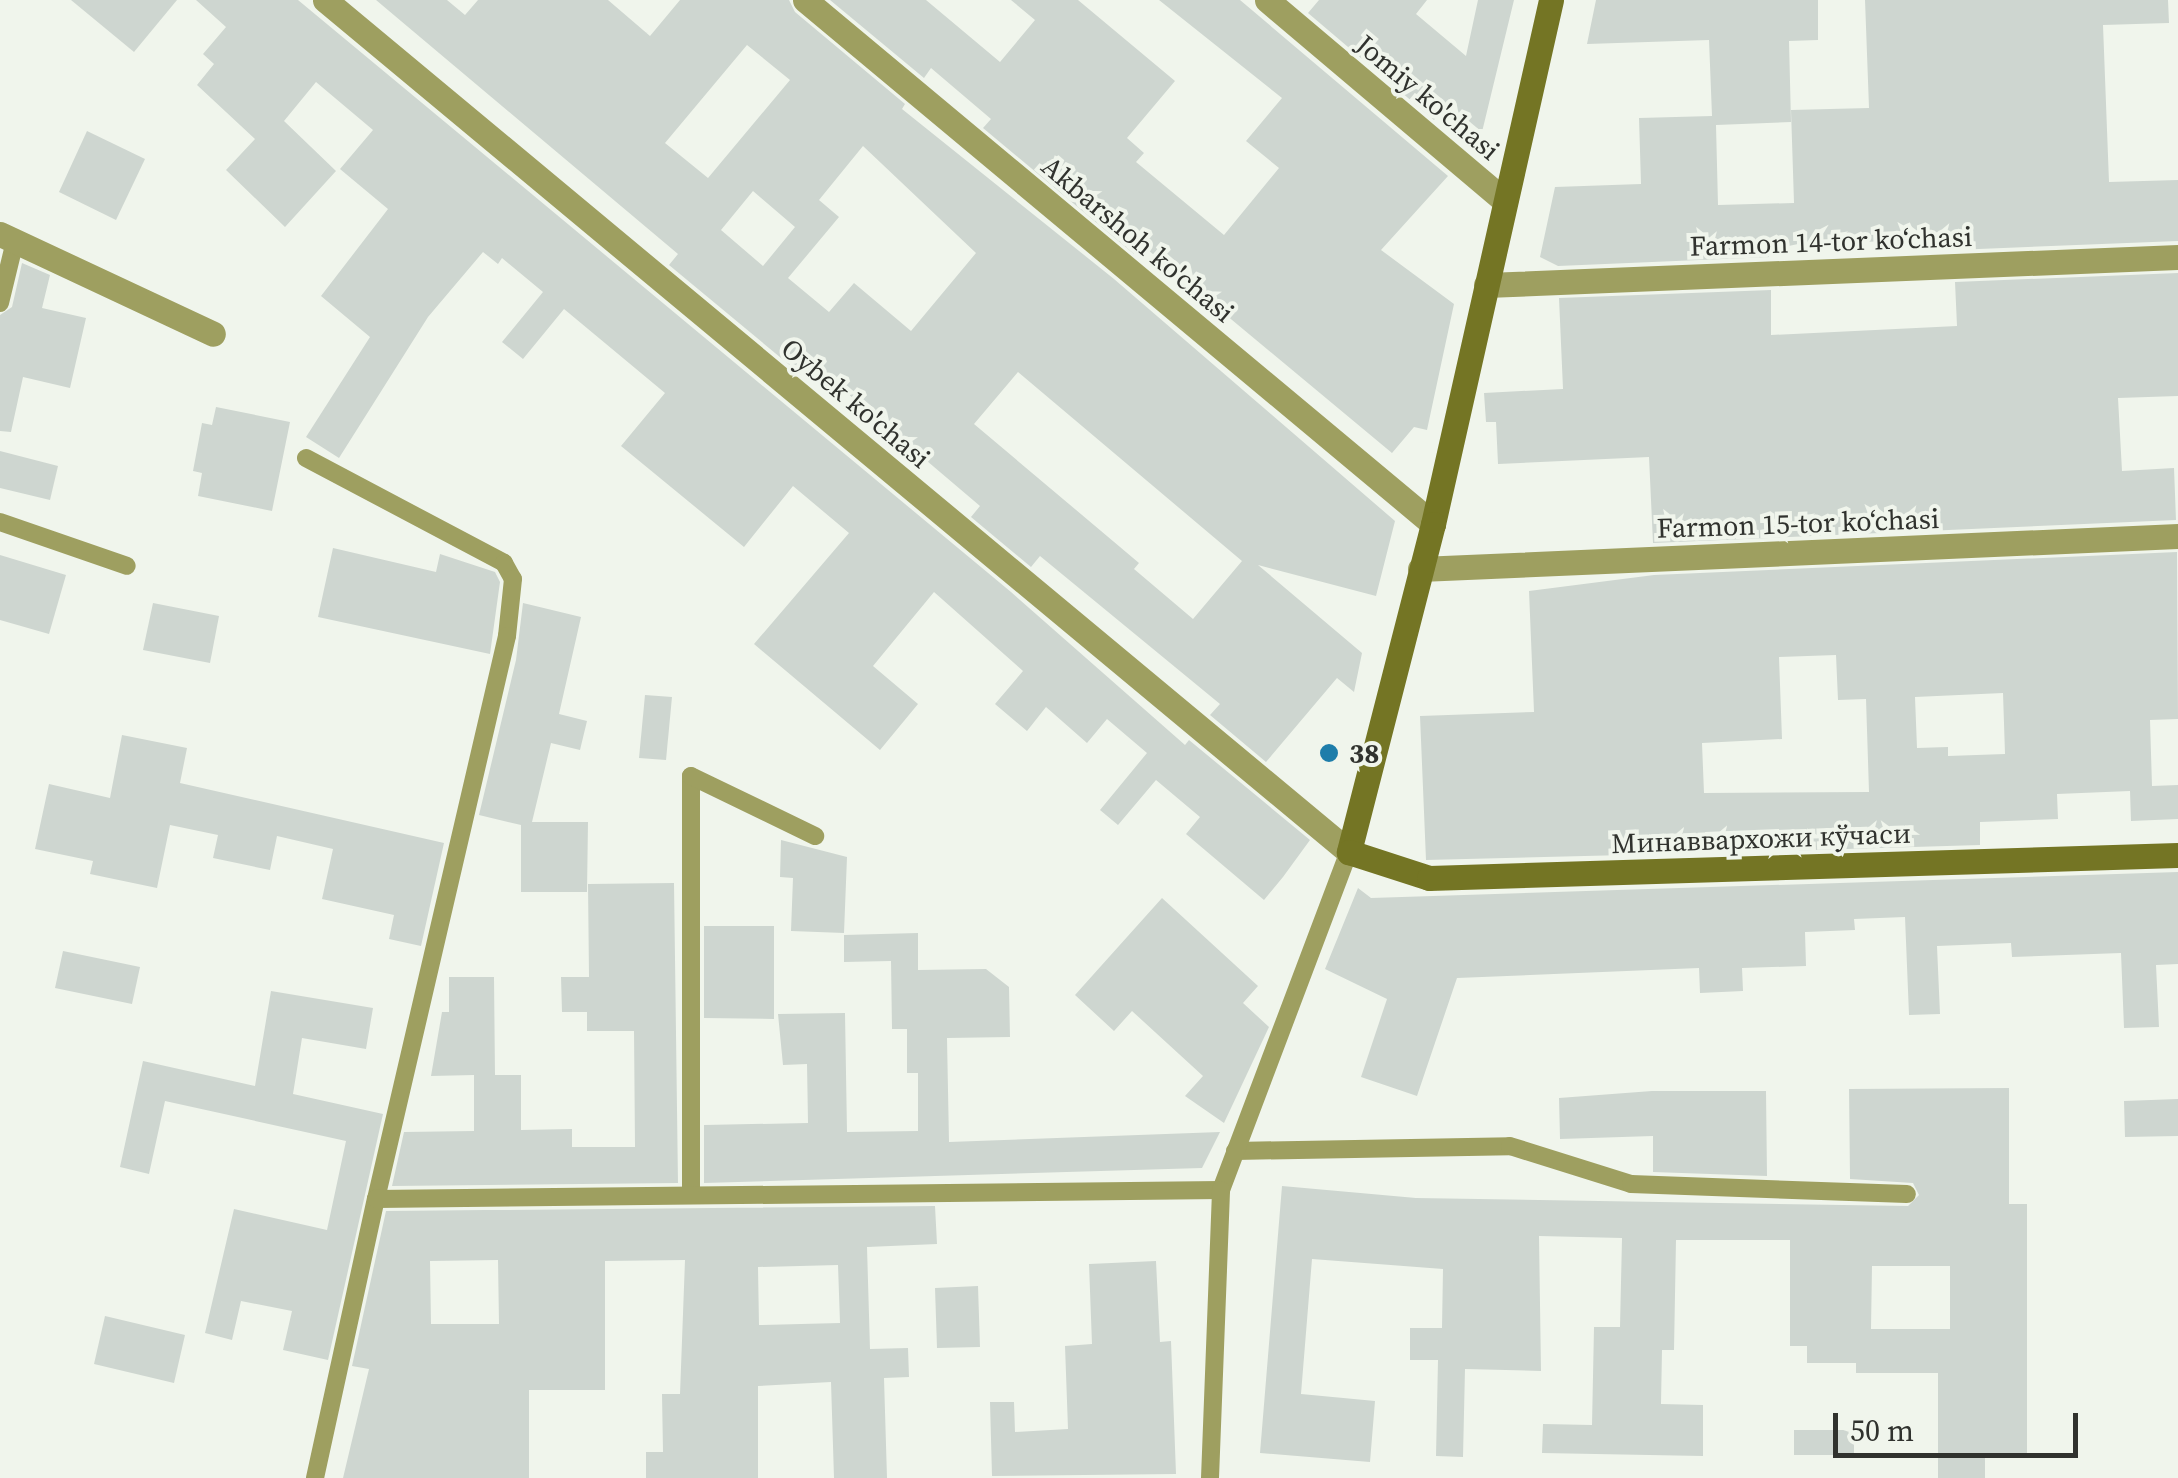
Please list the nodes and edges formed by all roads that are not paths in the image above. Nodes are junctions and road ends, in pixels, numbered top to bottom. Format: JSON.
{"nodes":[{"id":1,"x":325,"y":0,"type":"edge"},
{"id":2,"x":805,"y":0,"type":"edge"},
{"id":3,"x":1267,"y":0,"type":"edge"},
{"id":4,"x":1551,"y":0,"type":"edge"},
{"id":5,"x":1505,"y":201,"type":"junction"},
{"id":6,"x":8,"y":238,"type":"edge"},
{"id":7,"x":2178,"y":258,"type":"edge"},
{"id":8,"x":1486,"y":285,"type":"junction"},
{"id":9,"x":0,"y":303,"type":"edge"},
{"id":10,"x":213,"y":334,"type":"dead end"},
{"id":11,"x":306,"y":458,"type":"dead end"},
{"id":12,"x":0,"y":522,"type":"edge"},
{"id":13,"x":1433,"y":524,"type":"junction"},
{"id":14,"x":2178,"y":536,"type":"edge"},
{"id":15,"x":127,"y":566,"type":"dead end"},
{"id":16,"x":1420,"y":569,"type":"junction"},
{"id":17,"x":815,"y":836,"type":"dead end"},
{"id":18,"x":1350,"y":852,"type":"junction"},
{"id":19,"x":2178,"y":855,"type":"edge"},
{"id":20,"x":1235,"y":1152,"type":"junction"},
{"id":21,"x":1220,"y":1190,"type":"junction"},
{"id":22,"x":1907,"y":1194,"type":"dead end"},
{"id":23,"x":691,"y":1196,"type":"junction"},
{"id":24,"x":376,"y":1198,"type":"junction"},
{"id":25,"x":316,"y":1478,"type":"edge"},
{"id":26,"x":1210,"y":1478,"type":"edge"}],
"edges":[{"from":1,"to":18,"type":"street","name":"Oybek ko'chasi"},
{"from":2,"to":13,"type":"street","name":"Akbarshoh ko'chasi"},
{"from":3,"to":5,"type":"street","name":"Jomiy ko'chasi"},
{"from":4,"to":5,"type":"street"},
{"from":5,"to":8,"type":"street"},
{"from":6,"to":9,"type":"lane"},
{"from":6,"to":10,"type":"street"},
{"from":7,"to":8,"type":"street","name":"Farmon 14-tor koʻchasi"},
{"from":8,"to":13,"type":"street"},
{"from":11,"to":24,"type":"lane"},
{"from":12,"to":15,"type":"lane"},
{"from":13,"to":16,"type":"street"},
{"from":14,"to":16,"type":"street","name":"Farmon 15-tor koʻchasi"},
{"from":16,"to":18,"type":"street"},
{"from":17,"to":23,"type":"lane"},
{"from":18,"to":19,"type":"street","name":"Минаввархожи кўчаси"},
{"from":18,"to":20,"type":"lane"},
{"from":20,"to":21,"type":"lane"},
{"from":20,"to":22,"type":"lane"},
{"from":21,"to":23,"type":"lane"},
{"from":21,"to":26,"type":"lane"},
{"from":23,"to":24,"type":"lane"},
{"from":24,"to":25,"type":"lane"}]}
